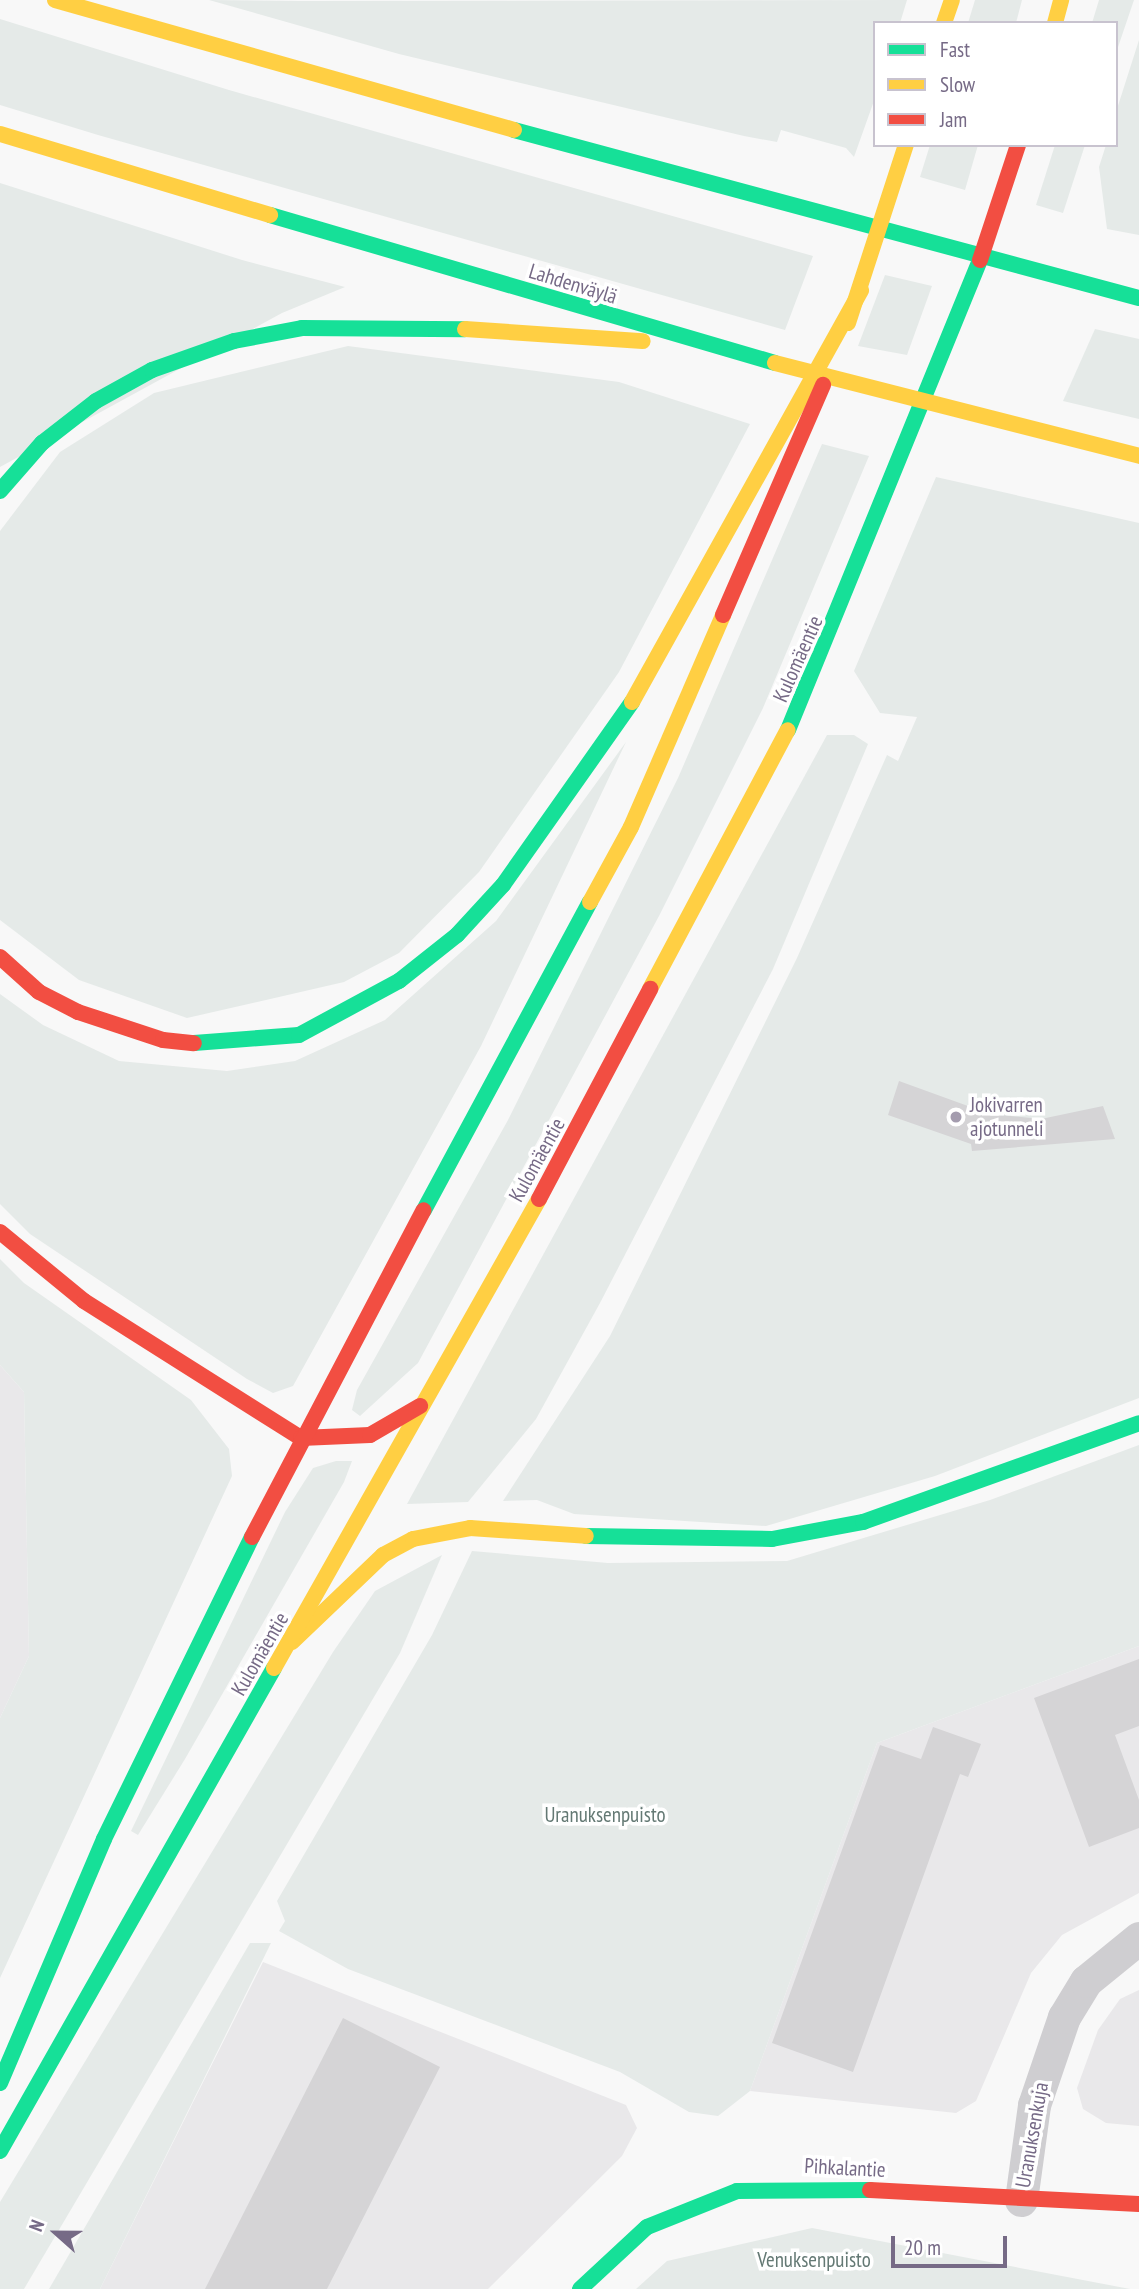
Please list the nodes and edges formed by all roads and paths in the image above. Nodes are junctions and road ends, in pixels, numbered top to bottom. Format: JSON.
{"nodes":[{"id":1,"x":55,"y":0,"type":"edge"},
{"id":2,"x":951,"y":0,"type":"edge"},
{"id":3,"x":1061,"y":0,"type":"edge"},
{"id":4,"x":945,"y":21,"type":"edge"},
{"id":5,"x":1056,"y":21,"type":"edge"},
{"id":6,"x":0,"y":134,"type":"edge"},
{"id":7,"x":905,"y":147,"type":"edge"},
{"id":8,"x":1017,"y":147,"type":"edge"},
{"id":9,"x":861,"y":290,"type":"junction"},
{"id":10,"x":1110,"y":290,"type":"junction"},
{"id":11,"x":1139,"y":291,"type":"edge"},
{"id":12,"x":1139,"y":298,"type":"edge"},
{"id":13,"x":702,"y":344,"type":"junction"},
{"id":14,"x":1139,"y":456,"type":"edge"},
{"id":15,"x":0,"y":491,"type":"edge"},
{"id":16,"x":0,"y":957,"type":"edge"},
{"id":17,"x":0,"y":1232,"type":"edge"},
{"id":18,"x":420,"y":1406,"type":"junction"},
{"id":19,"x":1139,"y":1423,"type":"edge"},
{"id":20,"x":302,"y":1438,"type":"junction"},
{"id":21,"x":292,"y":1642,"type":"junction"},
{"id":22,"x":1139,"y":1938,"type":"edge"},
{"id":23,"x":0,"y":2083,"type":"edge"},
{"id":24,"x":0,"y":2151,"type":"edge"},
{"id":25,"x":1021,"y":2200,"type":"junction"},
{"id":26,"x":1139,"y":2204,"type":"edge"},
{"id":27,"x":580,"y":2289,"type":"edge"}],
"edges":[{"from":1,"to":10,"type":"main road"},
{"from":2,"to":4,"type":"main road"},
{"from":3,"to":5,"type":"main road"},
{"from":6,"to":13,"type":"main road","name":"Lahdenväylä"},
{"from":7,"to":9,"type":"main road"},
{"from":8,"to":18,"type":"main road","name":"Kulomäentie"},
{"from":9,"to":16,"type":"main road"},
{"from":9,"to":20,"type":"main road"},
{"from":10,"to":11,"type":"main road"},
{"from":10,"to":12,"type":"main road"},
{"from":13,"to":14,"type":"main road","name":"Lahdenväylä"},
{"from":13,"to":15,"type":"main road"},
{"from":17,"to":20,"type":"main road"},
{"from":18,"to":20,"type":"main road"},
{"from":18,"to":21,"type":"main road","name":"Kulomäentie"},
{"from":19,"to":21,"type":"main road"},
{"from":20,"to":23,"type":"main road"},
{"from":21,"to":24,"type":"main road","name":"Kulomäentie"},
{"from":22,"to":25,"type":"street","name":"Uranuksenkuja"},
{"from":25,"to":26,"type":"main road","name":"Pihkalantie"},
{"from":25,"to":27,"type":"main road","name":"Pihkalantie"}]}
